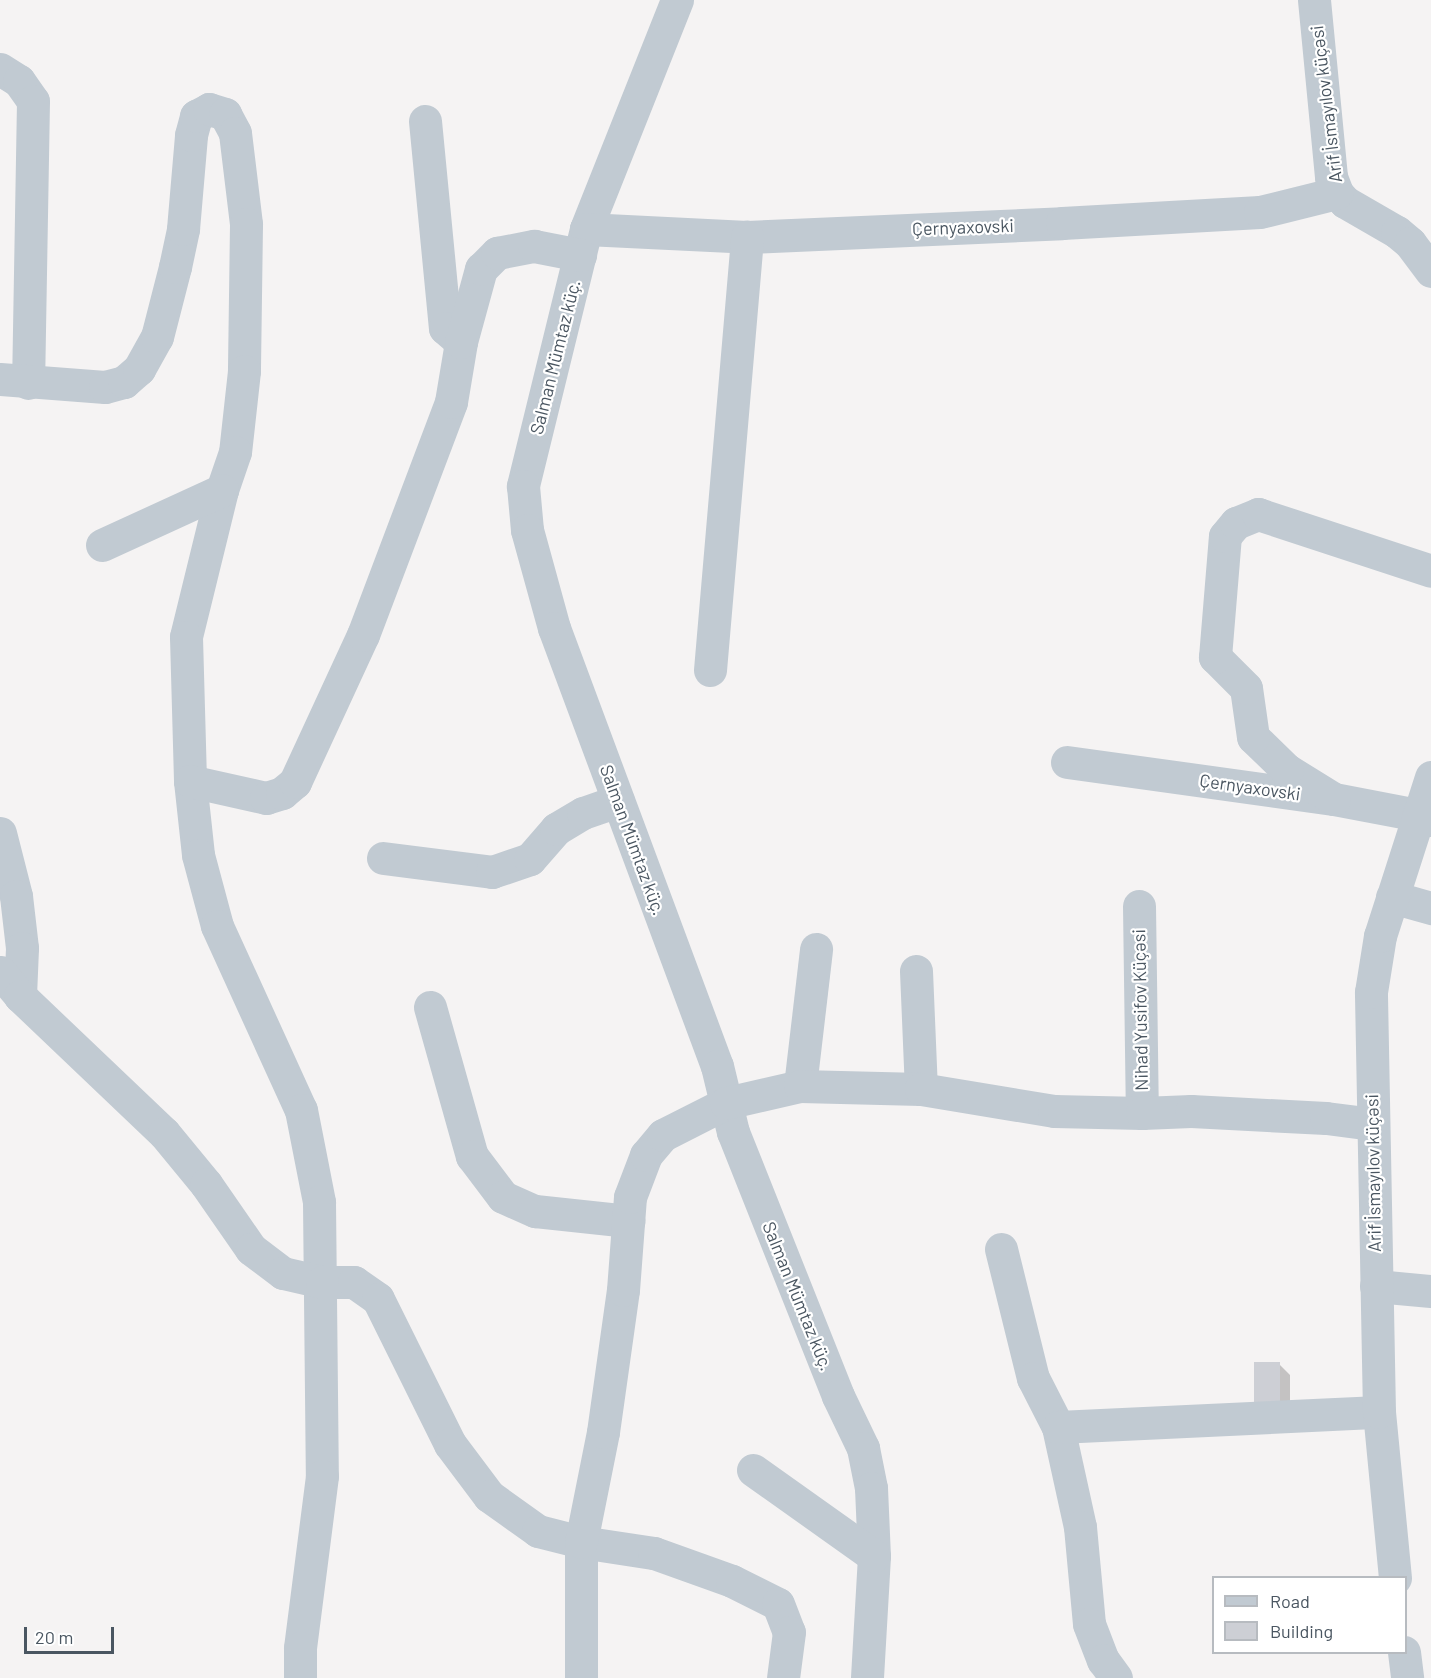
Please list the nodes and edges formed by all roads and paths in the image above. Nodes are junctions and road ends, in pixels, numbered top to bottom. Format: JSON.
{"nodes":[{"id":1,"x":677,"y":0,"type":"edge"},
{"id":2,"x":1314,"y":0,"type":"edge"},
{"id":3,"x":0,"y":69,"type":"edge"},
{"id":4,"x":424,"y":121,"type":"dead end"},
{"id":5,"x":1337,"y":193,"type":"junction"},
{"id":6,"x":747,"y":237,"type":"junction"},
{"id":7,"x":583,"y":242,"type":"junction"},
{"id":8,"x":1431,"y":271,"type":"edge"},
{"id":9,"x":460,"y":342,"type":"junction"},
{"id":10,"x":14,"y":381,"type":"edge"},
{"id":11,"x":222,"y":490,"type":"junction"},
{"id":12,"x":102,"y":545,"type":"dead end"},
{"id":13,"x":1431,"y":571,"type":"edge"},
{"id":14,"x":710,"y":670,"type":"dead end"},
{"id":15,"x":1067,"y":762,"type":"dead end"},
{"id":16,"x":1431,"y":777,"type":"edge"},
{"id":17,"x":190,"y":781,"type":"junction"},
{"id":18,"x":1334,"y":799,"type":"junction"},
{"id":19,"x":618,"y":801,"type":"junction"},
{"id":20,"x":1425,"y":817,"type":"edge"},
{"id":21,"x":0,"y":833,"type":"edge"},
{"id":22,"x":383,"y":858,"type":"dead end"},
{"id":23,"x":1392,"y":897,"type":"junction"},
{"id":24,"x":1139,"y":906,"type":"dead end"},
{"id":25,"x":1431,"y":908,"type":"edge"},
{"id":26,"x":816,"y":949,"type":"dead end"},
{"id":27,"x":916,"y":971,"type":"dead end"},
{"id":28,"x":10,"y":984,"type":"edge"},
{"id":29,"x":430,"y":1007,"type":"dead end"},
{"id":30,"x":800,"y":1086,"type":"junction"},
{"id":31,"x":921,"y":1089,"type":"junction"},
{"id":32,"x":726,"y":1103,"type":"junction"},
{"id":33,"x":1142,"y":1113,"type":"junction"},
{"id":34,"x":1372,"y":1124,"type":"junction"},
{"id":35,"x":628,"y":1221,"type":"junction"},
{"id":36,"x":1001,"y":1249,"type":"dead end"},
{"id":37,"x":322,"y":1282,"type":"junction"},
{"id":38,"x":1376,"y":1286,"type":"junction"},
{"id":39,"x":1431,"y":1291,"type":"edge"},
{"id":40,"x":1379,"y":1412,"type":"junction"},
{"id":41,"x":1058,"y":1427,"type":"junction"},
{"id":42,"x":753,"y":1470,"type":"dead end"},
{"id":43,"x":581,"y":1542,"type":"junction"},
{"id":44,"x":874,"y":1556,"type":"junction"},
{"id":45,"x":1395,"y":1576,"type":"edge"},
{"id":46,"x":1404,"y":1654,"type":"edge"},
{"id":47,"x":300,"y":1678,"type":"edge"},
{"id":48,"x":581,"y":1678,"type":"edge"},
{"id":49,"x":783,"y":1678,"type":"edge"},
{"id":50,"x":867,"y":1678,"type":"edge"},
{"id":51,"x":1116,"y":1678,"type":"edge"},
{"id":52,"x":1407,"y":1678,"type":"edge"}],
"edges":[{"from":1,"to":7,"type":"street","name":"Salman Mümtaz küç."},
{"from":2,"to":5,"type":"street","name":"Arif İsmayılov küçəsi"},
{"from":3,"to":10,"type":"street"},
{"from":4,"to":9,"type":"street"},
{"from":5,"to":6,"type":"street","name":"Çernyaxovski"},
{"from":5,"to":8,"type":"street","name":"Arif İsmayılov küçəsi"},
{"from":6,"to":7,"type":"street","name":"Çernyaxovski"},
{"from":6,"to":14,"type":"street"},
{"from":7,"to":9,"type":"street","name":"Çernyaxovski"},
{"from":7,"to":19,"type":"street","name":"Salman Mümtaz küç."},
{"from":9,"to":17,"type":"street","name":"Çernyaxovski"},
{"from":10,"to":11,"type":"street"},
{"from":11,"to":12,"type":"street"},
{"from":11,"to":17,"type":"street"},
{"from":13,"to":18,"type":"street"},
{"from":15,"to":18,"type":"street","name":"Çernyaxovski"},
{"from":16,"to":20,"type":"street","name":"Arif İsmayılov küçəsi"},
{"from":17,"to":37,"type":"street"},
{"from":18,"to":20,"type":"street","name":"Çernyaxovski"},
{"from":19,"to":22,"type":"street"},
{"from":19,"to":32,"type":"street","name":"Salman Mümtaz küç."},
{"from":20,"to":23,"type":"street","name":"Arif İsmayılov küçəsi"},
{"from":21,"to":28,"type":"street"},
{"from":23,"to":25,"type":"street"},
{"from":23,"to":34,"type":"street","name":"Arif İsmayılov küçəsi"},
{"from":24,"to":33,"type":"street","name":"Nihad Yusifov Küçəsi"},
{"from":26,"to":30,"type":"street"},
{"from":27,"to":31,"type":"street"},
{"from":28,"to":37,"type":"street"},
{"from":29,"to":35,"type":"street"},
{"from":30,"to":31,"type":"street"},
{"from":30,"to":32,"type":"street"},
{"from":31,"to":33,"type":"street"},
{"from":32,"to":35,"type":"street"},
{"from":32,"to":44,"type":"street","name":"Salman Mümtaz küç."},
{"from":33,"to":34,"type":"street"},
{"from":34,"to":38,"type":"street","name":"Arif İsmayılov küçəsi"},
{"from":35,"to":43,"type":"street"},
{"from":36,"to":41,"type":"street"},
{"from":37,"to":43,"type":"street"},
{"from":37,"to":47,"type":"street"},
{"from":38,"to":39,"type":"street"},
{"from":38,"to":40,"type":"street","name":"Arif İsmayılov küçəsi"},
{"from":40,"to":41,"type":"street"},
{"from":40,"to":45,"type":"street","name":"Arif İsmayılov küçəsi"},
{"from":41,"to":51,"type":"street"},
{"from":42,"to":44,"type":"street"},
{"from":43,"to":48,"type":"street"},
{"from":43,"to":49,"type":"street"},
{"from":44,"to":50,"type":"street","name":"Salman Mümtaz küç."},
{"from":46,"to":52,"type":"street"}]}
